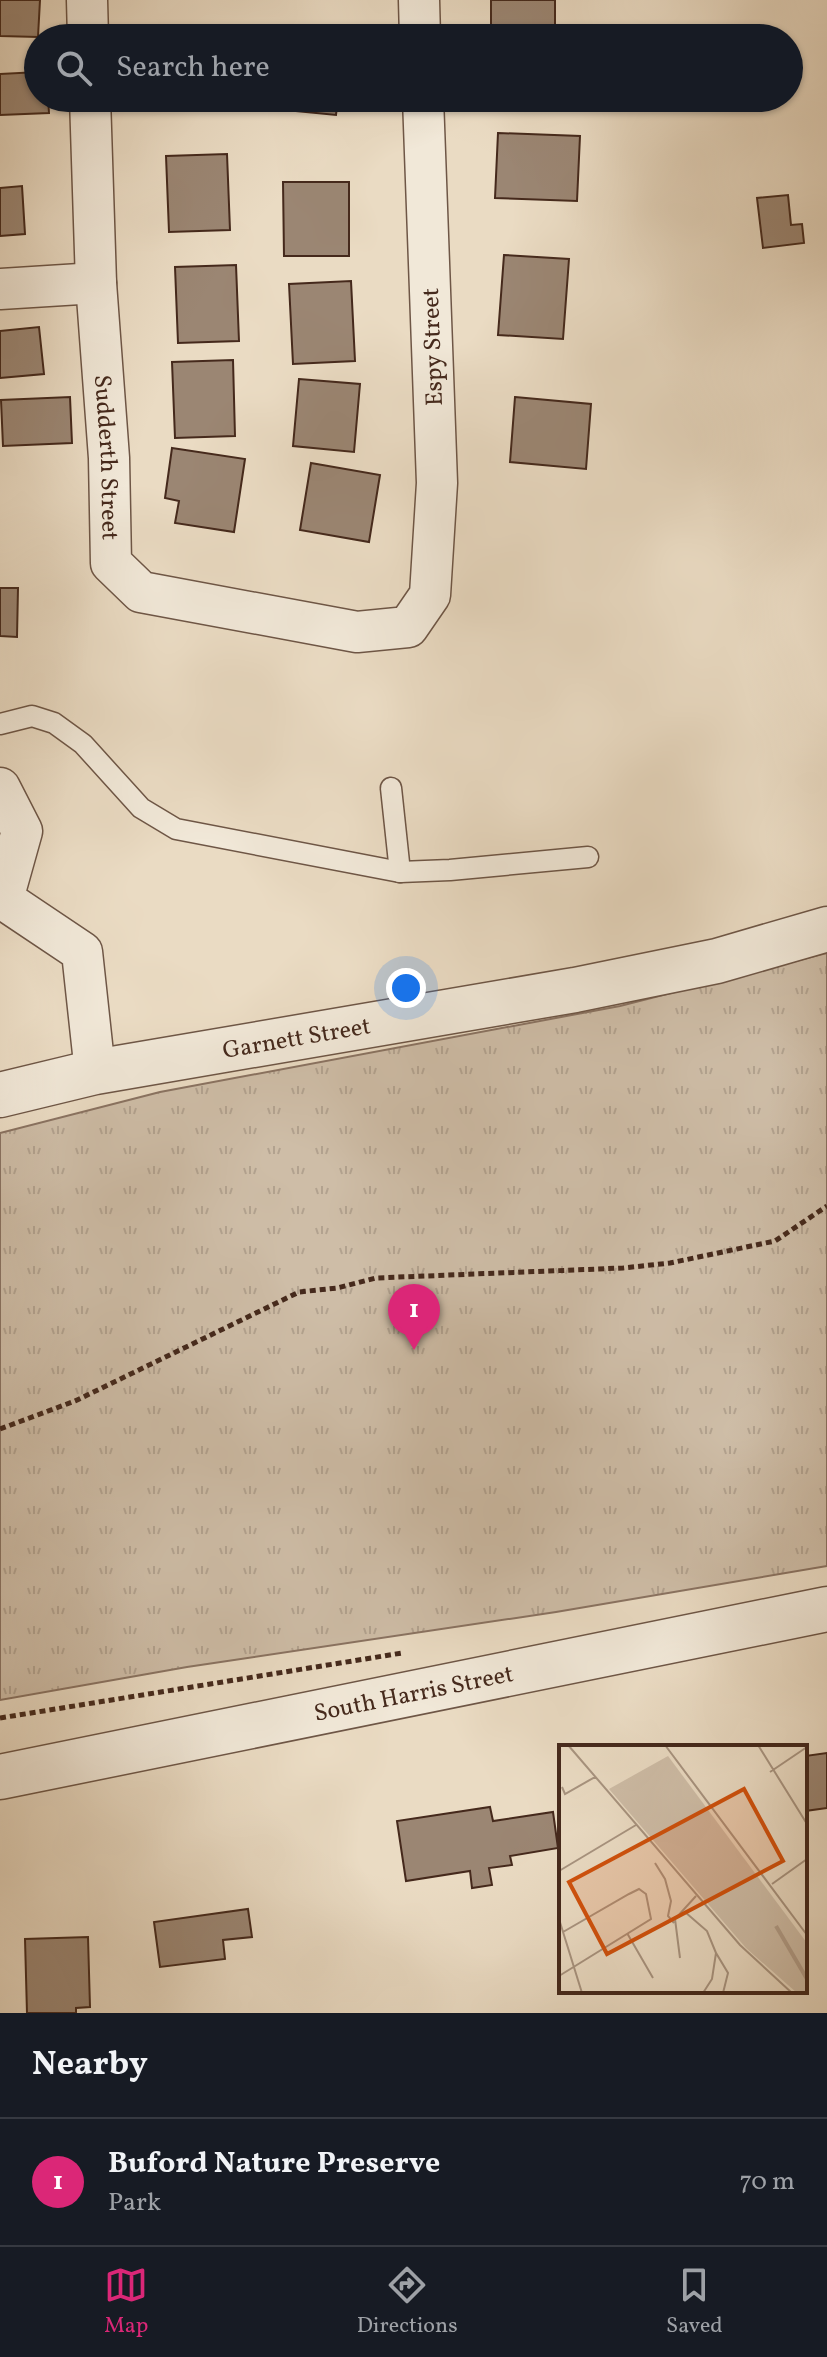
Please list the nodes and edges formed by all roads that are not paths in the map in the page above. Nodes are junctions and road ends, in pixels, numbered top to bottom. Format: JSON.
{"nodes":[{"id":1,"x":87,"y":0,"type":"edge"},
{"id":2,"x":419,"y":0,"type":"edge"},
{"id":3,"x":88,"y":24,"type":"edge"},
{"id":4,"x":420,"y":24,"type":"edge"},
{"id":5,"x":90,"y":112,"type":"edge"},
{"id":6,"x":424,"y":112,"type":"edge"},
{"id":7,"x":96,"y":283,"type":"junction"},
{"id":8,"x":0,"y":289,"type":"edge"},
{"id":9,"x":430,"y":595,"type":"joint"},
{"id":10,"x":0,"y":724,"type":"edge"},
{"id":11,"x":0,"y":788,"type":"edge"},
{"id":12,"x":391,"y":788,"type":"dead end"},
{"id":13,"x":588,"y":857,"type":"dead end"},
{"id":14,"x":400,"y":872,"type":"junction"},
{"id":15,"x":2,"y":899,"type":"edge"},
{"id":16,"x":827,"y":929,"type":"edge"},
{"id":17,"x":95,"y":1072,"type":"junction"},
{"id":18,"x":0,"y":1095,"type":"edge"},
{"id":19,"x":827,"y":1609,"type":"edge"},
{"id":20,"x":0,"y":1777,"type":"edge"}],
"edges":[{"from":1,"to":3,"type":"street"},
{"from":2,"to":4,"type":"street"},
{"from":5,"to":7,"type":"street","name":"Sudderth Street"},
{"from":6,"to":9,"type":"street","name":"Espy Street"},
{"from":7,"to":8,"type":"street"},
{"from":7,"to":9,"type":"street","name":"Sudderth Street"},
{"from":10,"to":14,"type":"lane"},
{"from":11,"to":15,"type":"street"},
{"from":12,"to":14,"type":"lane"},
{"from":13,"to":14,"type":"lane"},
{"from":15,"to":17,"type":"street"},
{"from":16,"to":17,"type":"street","name":"Garnett Street"},
{"from":17,"to":18,"type":"street","name":"Garnett Street"},
{"from":19,"to":20,"type":"street","name":"South Harris Street"}]}
